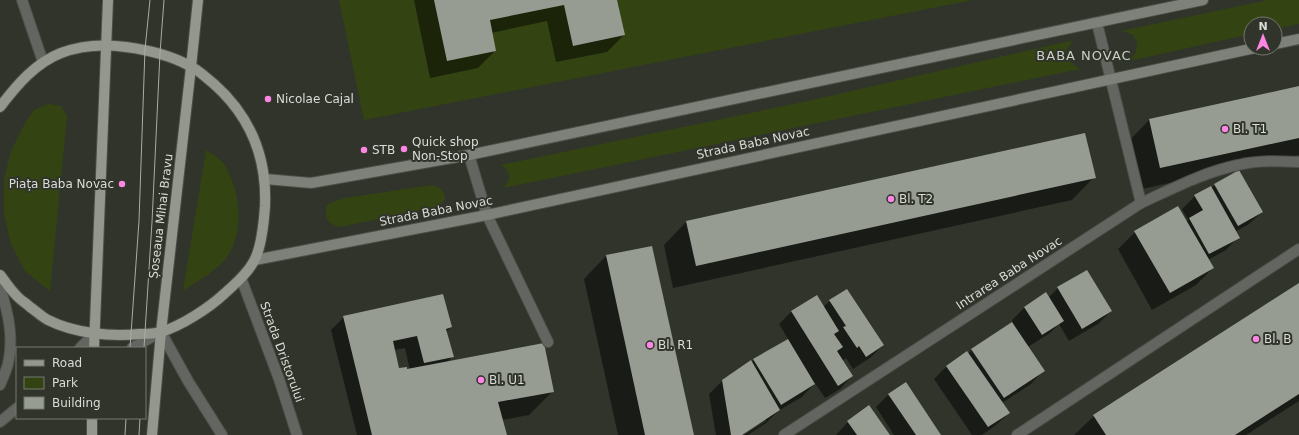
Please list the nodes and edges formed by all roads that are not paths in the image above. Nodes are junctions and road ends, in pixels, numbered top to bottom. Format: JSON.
{"nodes":[{"id":1,"x":22,"y":0,"type":"edge"},
{"id":2,"x":108,"y":0,"type":"edge"},
{"id":3,"x":198,"y":0,"type":"edge"},
{"id":4,"x":1197,"y":0,"type":"edge"},
{"id":5,"x":1097,"y":23,"type":"junction"},
{"id":6,"x":1299,"y":39,"type":"edge"},
{"id":7,"x":1283,"y":42,"type":"edge"},
{"id":8,"x":106,"y":44,"type":"junction"},
{"id":9,"x":1243,"y":51,"type":"edge"},
{"id":10,"x":43,"y":62,"type":"junction"},
{"id":11,"x":191,"y":66,"type":"junction"},
{"id":12,"x":1110,"y":79,"type":"junction"},
{"id":13,"x":0,"y":107,"type":"edge"},
{"id":14,"x":469,"y":155,"type":"junction"},
{"id":15,"x":1299,"y":162,"type":"edge"},
{"id":16,"x":265,"y":180,"type":"junction"},
{"id":17,"x":1141,"y":204,"type":"junction"},
{"id":18,"x":487,"y":214,"type":"junction"},
{"id":19,"x":1299,"y":249,"type":"edge"},
{"id":20,"x":255,"y":260,"type":"junction"},
{"id":21,"x":0,"y":274,"type":"edge"},
{"id":22,"x":241,"y":278,"type":"junction"},
{"id":23,"x":0,"y":287,"type":"edge"},
{"id":24,"x":161,"y":332,"type":"junction"},
{"id":25,"x":95,"y":334,"type":"junction"},
{"id":26,"x":548,"y":342,"type":"dead end"},
{"id":27,"x":81,"y":347,"type":"edge"},
{"id":28,"x":94,"y":347,"type":"edge"},
{"id":29,"x":134,"y":347,"type":"edge"},
{"id":30,"x":0,"y":384,"type":"edge"},
{"id":31,"x":16,"y":409,"type":"edge"},
{"id":32,"x":16,"y":414,"type":"edge"},
{"id":33,"x":92,"y":419,"type":"edge"},
{"id":34,"x":0,"y":422,"type":"edge"},
{"id":35,"x":1029,"y":432,"type":"edge"},
{"id":36,"x":92,"y":435,"type":"edge"},
{"id":37,"x":152,"y":435,"type":"edge"},
{"id":38,"x":222,"y":435,"type":"edge"},
{"id":39,"x":297,"y":435,"type":"edge"},
{"id":40,"x":784,"y":435,"type":"edge"},
{"id":41,"x":1016,"y":435,"type":"edge"}],
"edges":[{"from":1,"to":10,"type":"street"},
{"from":2,"to":8,"type":"main road"},
{"from":3,"to":11,"type":"main road","name":"Șoseaua Mihai Bravu"},
{"from":4,"to":5,"type":"main road"},
{"from":5,"to":12,"type":"street"},
{"from":5,"to":14,"type":"main road"},
{"from":6,"to":7,"type":"main road"},
{"from":8,"to":10,"type":"main road"},
{"from":8,"to":11,"type":"main road"},
{"from":8,"to":25,"type":"main road"},
{"from":9,"to":12,"type":"main road","name":"Strada Baba Novac"},
{"from":10,"to":13,"type":"main road"},
{"from":11,"to":16,"type":"main road"},
{"from":11,"to":24,"type":"main road","name":"Șoseaua Mihai Bravu"},
{"from":12,"to":17,"type":"street"},
{"from":12,"to":18,"type":"main road","name":"Strada Baba Novac"},
{"from":14,"to":16,"type":"main road"},
{"from":14,"to":18,"type":"street"},
{"from":15,"to":17,"type":"street","name":"Intrarea Baba Novac"},
{"from":16,"to":20,"type":"main road"},
{"from":17,"to":40,"type":"street","name":"Intrarea Baba Novac"},
{"from":18,"to":20,"type":"main road","name":"Strada Baba Novac"},
{"from":18,"to":26,"type":"street"},
{"from":19,"to":35,"type":"street"},
{"from":20,"to":22,"type":"main road"},
{"from":21,"to":25,"type":"main road"},
{"from":22,"to":24,"type":"main road"},
{"from":22,"to":39,"type":"street","name":"Strada Dristorului"},
{"from":23,"to":30,"type":"street"},
{"from":24,"to":25,"type":"main road"},
{"from":24,"to":29,"type":"street"},
{"from":24,"to":37,"type":"main road","name":"Șoseaua Mihai Bravu"},
{"from":24,"to":38,"type":"street"},
{"from":25,"to":27,"type":"street"},
{"from":25,"to":28,"type":"main road"},
{"from":31,"to":34,"type":"street"},
{"from":32,"to":34,"type":"street"},
{"from":33,"to":36,"type":"main road"},
{"from":35,"to":41,"type":"street"}]}
